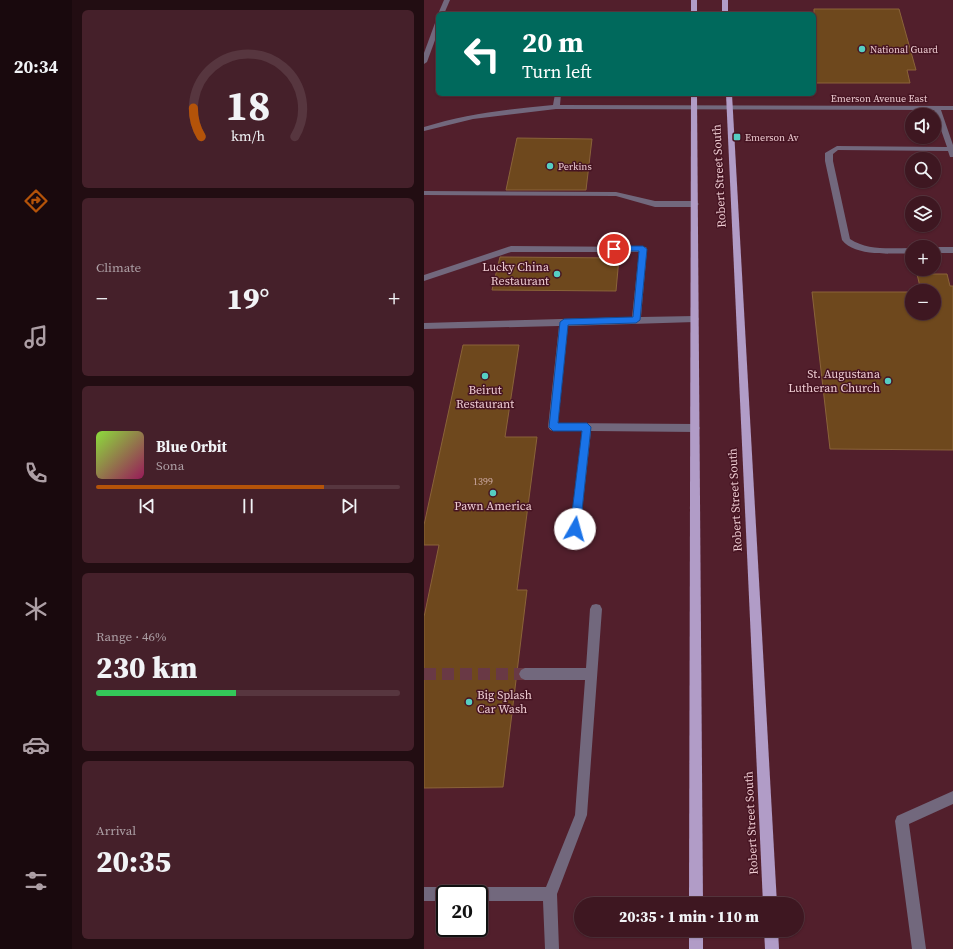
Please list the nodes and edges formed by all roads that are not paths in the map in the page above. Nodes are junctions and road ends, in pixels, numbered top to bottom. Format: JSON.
{"nodes":[{"id":1,"x":447,"y":0,"type":"edge"},
{"id":2,"x":694,"y":0,"type":"edge"},
{"id":3,"x":725,"y":0,"type":"edge"},
{"id":4,"x":442,"y":12,"type":"edge"},
{"id":5,"x":694,"y":12,"type":"edge"},
{"id":6,"x":725,"y":12,"type":"edge"},
{"id":7,"x":436,"y":29,"type":"edge"},
{"id":8,"x":424,"y":62,"type":"edge"},
{"id":9,"x":558,"y":96,"type":"edge"},
{"id":10,"x":694,"y":96,"type":"edge"},
{"id":11,"x":730,"y":96,"type":"edge"},
{"id":12,"x":556,"y":107,"type":"junction"},
{"id":13,"x":694,"y":108,"type":"junction"},
{"id":14,"x":730,"y":108,"type":"junction"},
{"id":15,"x":905,"y":108,"type":"edge"},
{"id":16,"x":941,"y":108,"type":"edge"},
{"id":17,"x":953,"y":108,"type":"edge"},
{"id":18,"x":941,"y":117,"type":"edge"},
{"id":19,"x":424,"y":129,"type":"edge"},
{"id":20,"x":952,"y":152,"type":"edge"},
{"id":21,"x":424,"y":193,"type":"edge"},
{"id":22,"x":695,"y":204,"type":"junction"},
{"id":23,"x":941,"y":250,"type":"edge"},
{"id":24,"x":953,"y":250,"type":"edge"},
{"id":25,"x":905,"y":251,"type":"edge"},
{"id":26,"x":424,"y":278,"type":"edge"},
{"id":27,"x":636,"y":320,"type":"junction"},
{"id":28,"x":695,"y":320,"type":"junction"},
{"id":29,"x":564,"y":322,"type":"junction"},
{"id":30,"x":424,"y":326,"type":"edge"},
{"id":31,"x":587,"y":427,"type":"junction"},
{"id":32,"x":695,"y":428,"type":"junction"},
{"id":33,"x":575,"y":529,"type":"dead end"},
{"id":34,"x":596,"y":609,"type":"dead end"},
{"id":35,"x":525,"y":674,"type":"tunnel mouth"},
{"id":36,"x":591,"y":674,"type":"junction"},
{"id":37,"x":953,"y":797,"type":"edge"},
{"id":38,"x":424,"y":894,"type":"edge"},
{"id":39,"x":550,"y":894,"type":"junction"},
{"id":40,"x":696,"y":897,"type":"edge"},
{"id":41,"x":770,"y":897,"type":"edge"},
{"id":42,"x":696,"y":937,"type":"edge"},
{"id":43,"x":771,"y":937,"type":"edge"},
{"id":44,"x":552,"y":949,"type":"edge"},
{"id":45,"x":696,"y":949,"type":"edge"},
{"id":46,"x":772,"y":949,"type":"edge"},
{"id":47,"x":919,"y":949,"type":"edge"}],
"edges":[{"from":1,"to":4,"type":"street"},
{"from":2,"to":5,"type":"main road"},
{"from":3,"to":6,"type":"main road"},
{"from":7,"to":8,"type":"street"},
{"from":9,"to":12,"type":"street"},
{"from":10,"to":13,"type":"main road","name":"Robert Street South"},
{"from":11,"to":14,"type":"main road","name":"Robert Street South"},
{"from":12,"to":13,"type":"street","name":"Emerson Avenue East"},
{"from":12,"to":19,"type":"street","name":"Emerson Avenue East"},
{"from":13,"to":14,"type":"street","name":"Emerson Avenue East"},
{"from":13,"to":22,"type":"main road","name":"Robert Street South"},
{"from":14,"to":15,"type":"street","name":"Emerson Avenue East"},
{"from":14,"to":41,"type":"main road","name":"Robert Street South"},
{"from":16,"to":17,"type":"street","name":"Emerson Avenue East"},
{"from":18,"to":20,"type":"street"},
{"from":20,"to":25,"type":"street"},
{"from":21,"to":22,"type":"street"},
{"from":22,"to":28,"type":"main road","name":"Robert Street South"},
{"from":23,"to":24,"type":"street"},
{"from":26,"to":27,"type":"street"},
{"from":27,"to":28,"type":"street"},
{"from":27,"to":29,"type":"street"},
{"from":28,"to":32,"type":"main road","name":"Robert Street South"},
{"from":29,"to":30,"type":"street"},
{"from":29,"to":31,"type":"street"},
{"from":31,"to":32,"type":"street"},
{"from":31,"to":33,"type":"street"},
{"from":32,"to":40,"type":"main road","name":"Robert Street South"},
{"from":34,"to":36,"type":"street"},
{"from":35,"to":36,"type":"street"},
{"from":36,"to":39,"type":"street"},
{"from":37,"to":47,"type":"street"},
{"from":38,"to":39,"type":"street"},
{"from":39,"to":44,"type":"street"},
{"from":42,"to":45,"type":"main road"},
{"from":43,"to":46,"type":"main road"}]}
